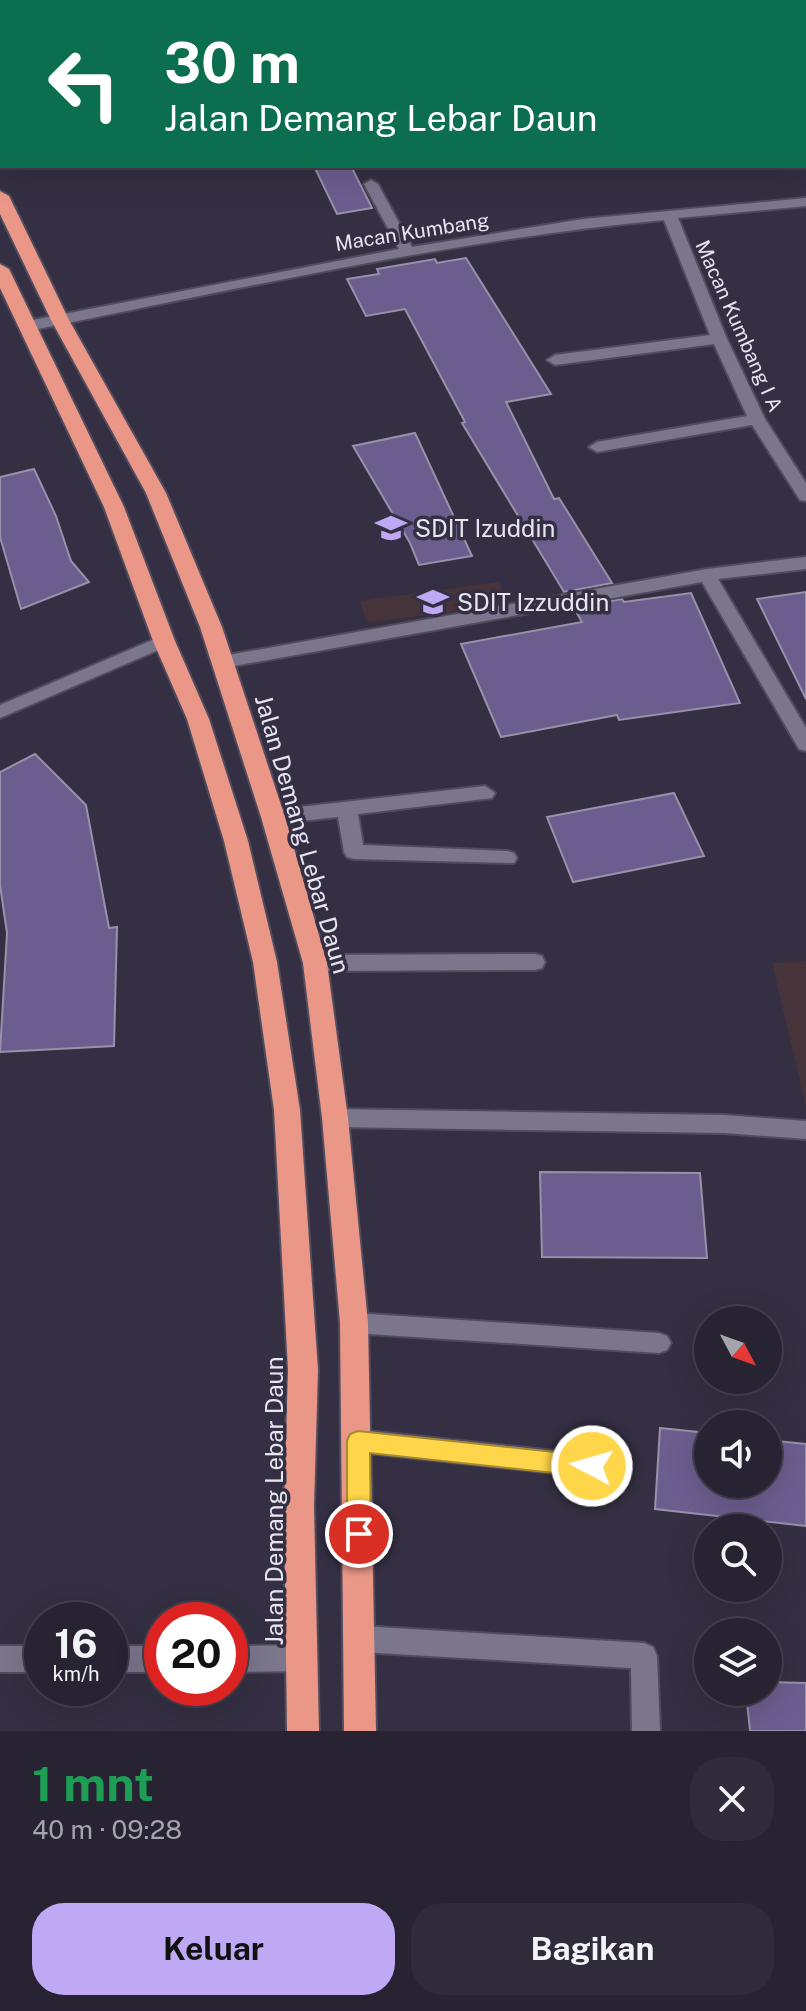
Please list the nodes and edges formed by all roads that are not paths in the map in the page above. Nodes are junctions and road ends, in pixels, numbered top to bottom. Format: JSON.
{"nodes":[{"id":1,"x":371,"y":184,"type":"dead end"},
{"id":2,"x":0,"y":196,"type":"edge"},
{"id":3,"x":806,"y":202,"type":"edge"},
{"id":4,"x":669,"y":215,"type":"junction"},
{"id":5,"x":408,"y":253,"type":"junction"},
{"id":6,"x":2,"y":275,"type":"edge"},
{"id":7,"x":60,"y":320,"type":"junction"},
{"id":8,"x":28,"y":326,"type":"junction"},
{"id":9,"x":719,"y":339,"type":"junction"},
{"id":10,"x":555,"y":360,"type":"dead end"},
{"id":11,"x":757,"y":419,"type":"junction"},
{"id":12,"x":597,"y":447,"type":"dead end"},
{"id":13,"x":806,"y":496,"type":"edge"},
{"id":14,"x":806,"y":563,"type":"edge"},
{"id":15,"x":707,"y":575,"type":"junction"},
{"id":16,"x":164,"y":641,"type":"junction"},
{"id":17,"x":223,"y":662,"type":"junction"},
{"id":18,"x":0,"y":712,"type":"edge"},
{"id":19,"x":806,"y":744,"type":"edge"},
{"id":20,"x":485,"y":793,"type":"dead end"},
{"id":21,"x":347,"y":809,"type":"junction"},
{"id":22,"x":273,"y":817,"type":"junction"},
{"id":23,"x":507,"y":858,"type":"dead end"},
{"id":24,"x":535,"y":962,"type":"dead end"},
{"id":25,"x":315,"y":963,"type":"junction"},
{"id":26,"x":335,"y":1118,"type":"junction"},
{"id":27,"x":806,"y":1130,"type":"edge"},
{"id":28,"x":354,"y":1323,"type":"junction"},
{"id":29,"x":659,"y":1343,"type":"dead end"},
{"id":30,"x":358,"y":1441,"type":"junction"},
{"id":31,"x":592,"y":1466,"type":"dead end"},
{"id":32,"x":360,"y":1639,"type":"junction"},
{"id":33,"x":303,"y":1658,"type":"junction"},
{"id":34,"x":0,"y":1659,"type":"edge"},
{"id":35,"x":24,"y":1659,"type":"edge"},
{"id":36,"x":248,"y":1659,"type":"edge"},
{"id":37,"x":303,"y":1731,"type":"edge"},
{"id":38,"x":360,"y":1731,"type":"edge"},
{"id":39,"x":646,"y":1731,"type":"edge"}],
"edges":[{"from":1,"to":5,"type":"street"},
{"from":2,"to":7,"type":"highway","name":"Jalan Demang Lebar Daun"},
{"from":3,"to":4,"type":"street","name":"Macan Kumbang"},
{"from":4,"to":5,"type":"street","name":"Macan Kumbang"},
{"from":4,"to":9,"type":"street","name":"Macan Kumbang I A"},
{"from":5,"to":7,"type":"street","name":"Macan Kumbang"},
{"from":6,"to":8,"type":"highway","name":"Jalan Demang Lebar Daun"},
{"from":7,"to":8,"type":"street","name":"Macan Kumbang"},
{"from":7,"to":17,"type":"highway","name":"Jalan Demang Lebar Daun"},
{"from":8,"to":16,"type":"highway","name":"Jalan Demang Lebar Daun"},
{"from":9,"to":10,"type":"street"},
{"from":9,"to":11,"type":"street","name":"Macan Kumbang I A"},
{"from":11,"to":12,"type":"street"},
{"from":11,"to":13,"type":"street","name":"Macan Kumbang I A"},
{"from":14,"to":15,"type":"street"},
{"from":15,"to":17,"type":"street"},
{"from":15,"to":19,"type":"street"},
{"from":16,"to":18,"type":"street"},
{"from":16,"to":33,"type":"highway","name":"Jalan Demang Lebar Daun"},
{"from":17,"to":22,"type":"highway","name":"Jalan Demang Lebar Daun"},
{"from":20,"to":21,"type":"street"},
{"from":21,"to":22,"type":"street"},
{"from":21,"to":23,"type":"street"},
{"from":22,"to":25,"type":"highway","name":"Jalan Demang Lebar Daun"},
{"from":24,"to":25,"type":"street"},
{"from":25,"to":26,"type":"highway","name":"Jalan Demang Lebar Daun"},
{"from":26,"to":27,"type":"street"},
{"from":26,"to":28,"type":"highway","name":"Jalan Demang Lebar Daun"},
{"from":28,"to":29,"type":"street"},
{"from":28,"to":30,"type":"highway","name":"Jalan Demang Lebar Daun"},
{"from":30,"to":31,"type":"street"},
{"from":30,"to":32,"type":"highway","name":"Jalan Demang Lebar Daun"},
{"from":32,"to":38,"type":"highway","name":"Jalan Demang Lebar Daun"},
{"from":32,"to":39,"type":"street"},
{"from":33,"to":36,"type":"street"},
{"from":33,"to":37,"type":"highway","name":"Jalan Demang Lebar Daun"},
{"from":34,"to":35,"type":"street"}]}
